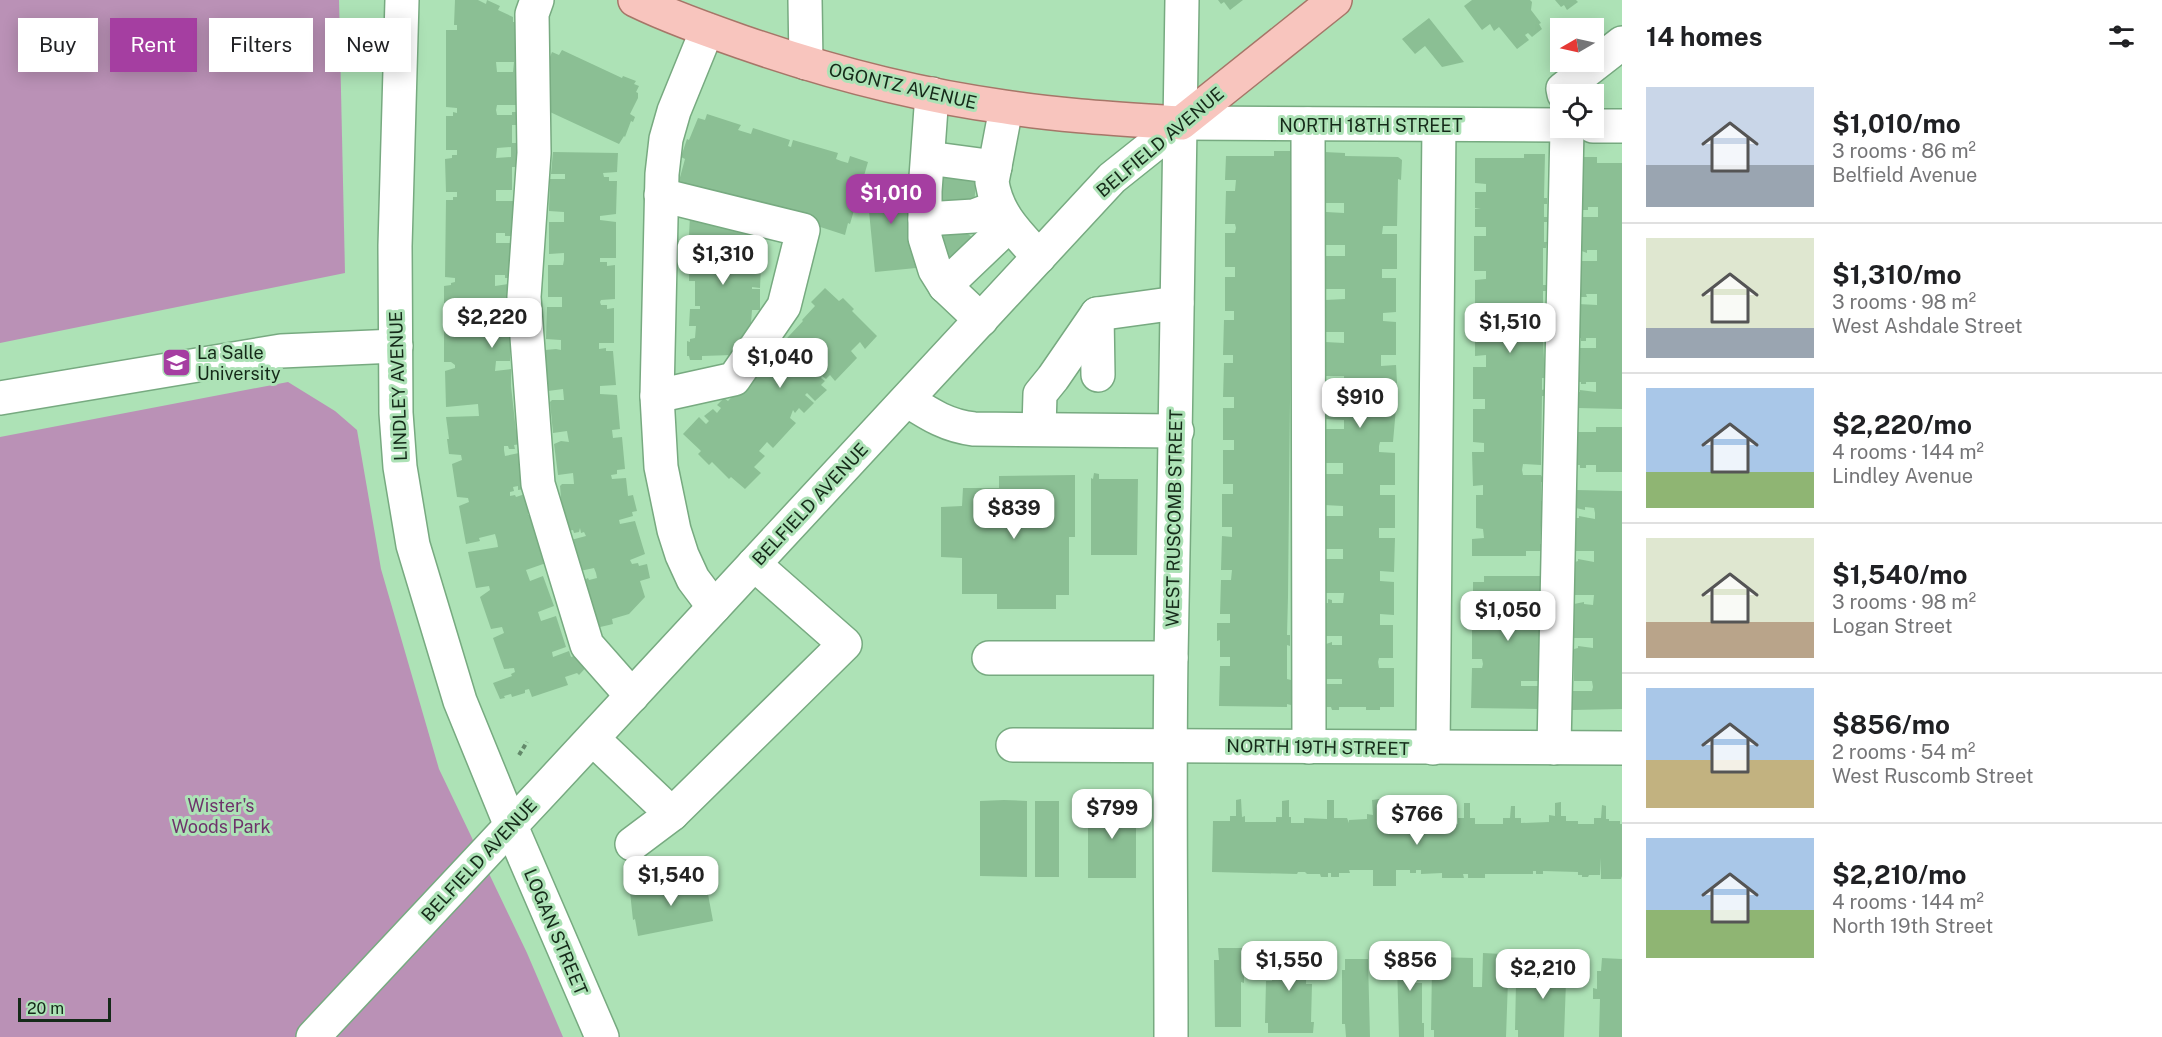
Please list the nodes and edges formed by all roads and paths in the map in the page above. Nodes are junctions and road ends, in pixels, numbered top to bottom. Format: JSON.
{"nodes":[{"id":1,"x":402,"y":0,"type":"edge"},
{"id":2,"x":537,"y":0,"type":"edge"},
{"id":3,"x":635,"y":0,"type":"edge"},
{"id":4,"x":805,"y":0,"type":"edge"},
{"id":5,"x":1182,"y":0,"type":"edge"},
{"id":6,"x":1335,"y":0,"type":"edge"},
{"id":7,"x":707,"y":30,"type":"junction"},
{"id":8,"x":1622,"y":43,"type":"edge"},
{"id":9,"x":806,"y":63,"type":"junction"},
{"id":10,"x":1569,"y":84,"type":"edge"},
{"id":11,"x":932,"y":94,"type":"junction"},
{"id":12,"x":1006,"y":108,"type":"junction"},
{"id":13,"x":1181,"y":123,"type":"junction"},
{"id":14,"x":1308,"y":124,"type":"junction"},
{"id":15,"x":1439,"y":125,"type":"junction"},
{"id":16,"x":1550,"y":125,"type":"edge"},
{"id":17,"x":1604,"y":126,"type":"edge"},
{"id":18,"x":1622,"y":126,"type":"edge"},
{"id":19,"x":1567,"y":138,"type":"edge"},
{"id":20,"x":928,"y":158,"type":"junction"},
{"id":21,"x":995,"y":167,"type":"junction"},
{"id":22,"x":661,"y":195,"type":"junction"},
{"id":23,"x":1004,"y":216,"type":"junction"},
{"id":24,"x":925,"y":219,"type":"junction"},
{"id":25,"x":1039,"y":257,"type":"junction"},
{"id":26,"x":945,"y":286,"type":"junction"},
{"id":27,"x":1177,"y":303,"type":"junction"},
{"id":28,"x":1096,"y":314,"type":"junction"},
{"id":29,"x":981,"y":320,"type":"junction"},
{"id":30,"x":396,"y":346,"type":"junction"},
{"id":31,"x":1098,"y":375,"type":"dead end"},
{"id":32,"x":657,"y":396,"type":"junction"},
{"id":33,"x":0,"y":398,"type":"edge"},
{"id":34,"x":907,"y":400,"type":"junction"},
{"id":35,"x":1039,"y":428,"type":"junction"},
{"id":36,"x":1177,"y":431,"type":"junction"},
{"id":37,"x":754,"y":564,"type":"junction"},
{"id":38,"x":714,"y":607,"type":"junction"},
{"id":39,"x":989,"y":657,"type":"dead end"},
{"id":40,"x":1171,"y":658,"type":"junction"},
{"id":41,"x":632,"y":696,"type":"junction"},
{"id":42,"x":593,"y":739,"type":"junction"},
{"id":43,"x":527,"y":742,"type":"dead end"},
{"id":44,"x":1013,"y":745,"type":"dead end"},
{"id":45,"x":1171,"y":746,"type":"junction"},
{"id":46,"x":1310,"y":747,"type":"junction"},
{"id":47,"x":1433,"y":748,"type":"junction"},
{"id":48,"x":1554,"y":748,"type":"junction"},
{"id":49,"x":1622,"y":748,"type":"edge"},
{"id":50,"x":519,"y":755,"type":"dead end"},
{"id":51,"x":672,"y":814,"type":"junction"},
{"id":52,"x":511,"y":826,"type":"junction"},
{"id":53,"x":632,"y":844,"type":"dead end"},
{"id":54,"x":312,"y":1037,"type":"edge"},
{"id":55,"x":602,"y":1037,"type":"edge"},
{"id":56,"x":1171,"y":1037,"type":"edge"}],
"edges":[{"from":1,"to":30,"type":"street","name":"LINDLEY AVENUE"},
{"from":2,"to":41,"type":"street"},
{"from":3,"to":7,"type":"main road","name":"OGONTZ AVENUE"},
{"from":4,"to":9,"type":"street"},
{"from":5,"to":13,"type":"street","name":"WEST RUSCOMB STREET"},
{"from":6,"to":13,"type":"main road","name":"BELFIELD AVENUE"},
{"from":7,"to":9,"type":"main road","name":"OGONTZ AVENUE"},
{"from":7,"to":22,"type":"street"},
{"from":8,"to":10,"type":"street"},
{"from":9,"to":11,"type":"main road","name":"OGONTZ AVENUE"},
{"from":11,"to":12,"type":"main road","name":"OGONTZ AVENUE"},
{"from":11,"to":20,"type":"street"},
{"from":12,"to":13,"type":"main road","name":"OGONTZ AVENUE"},
{"from":12,"to":21,"type":"street"},
{"from":13,"to":14,"type":"street","name":"NORTH 18TH STREET"},
{"from":13,"to":25,"type":"street","name":"BELFIELD AVENUE"},
{"from":13,"to":27,"type":"street","name":"WEST RUSCOMB STREET"},
{"from":14,"to":15,"type":"street","name":"NORTH 18TH STREET"},
{"from":14,"to":46,"type":"street"},
{"from":15,"to":16,"type":"street","name":"NORTH 18TH STREET"},
{"from":15,"to":47,"type":"street"},
{"from":17,"to":18,"type":"street"},
{"from":19,"to":48,"type":"street"},
{"from":20,"to":21,"type":"street"},
{"from":20,"to":24,"type":"street"},
{"from":21,"to":23,"type":"street"},
{"from":22,"to":32,"type":"street"},
{"from":22,"to":32,"type":"street"},
{"from":23,"to":24,"type":"street"},
{"from":23,"to":25,"type":"street"},
{"from":23,"to":26,"type":"street"},
{"from":24,"to":26,"type":"street"},
{"from":25,"to":29,"type":"street","name":"BELFIELD AVENUE"},
{"from":26,"to":29,"type":"street"},
{"from":27,"to":28,"type":"street"},
{"from":27,"to":36,"type":"street","name":"WEST RUSCOMB STREET"},
{"from":28,"to":31,"type":"street"},
{"from":28,"to":35,"type":"street"},
{"from":29,"to":34,"type":"street","name":"BELFIELD AVENUE"},
{"from":30,"to":33,"type":"street"},
{"from":30,"to":52,"type":"street","name":"LINDLEY AVENUE"},
{"from":32,"to":38,"type":"street"},
{"from":34,"to":35,"type":"street"},
{"from":34,"to":37,"type":"street","name":"BELFIELD AVENUE"},
{"from":35,"to":36,"type":"street"},
{"from":36,"to":40,"type":"street","name":"WEST RUSCOMB STREET"},
{"from":37,"to":38,"type":"street","name":"BELFIELD AVENUE"},
{"from":37,"to":51,"type":"street"},
{"from":38,"to":41,"type":"street","name":"BELFIELD AVENUE"},
{"from":39,"to":40,"type":"street"},
{"from":40,"to":45,"type":"street","name":"WEST RUSCOMB STREET"},
{"from":41,"to":42,"type":"street","name":"BELFIELD AVENUE"},
{"from":42,"to":51,"type":"street"},
{"from":42,"to":52,"type":"street","name":"BELFIELD AVENUE"},
{"from":43,"to":50,"type":"path"},
{"from":44,"to":45,"type":"street","name":"NORTH 19TH STREET"},
{"from":45,"to":46,"type":"street","name":"NORTH 19TH STREET"},
{"from":45,"to":56,"type":"street","name":"WEST RUSCOMB STREET"},
{"from":46,"to":47,"type":"street","name":"NORTH 19TH STREET"},
{"from":47,"to":48,"type":"street","name":"NORTH 19TH STREET"},
{"from":48,"to":49,"type":"street","name":"NORTH 19TH STREET"},
{"from":51,"to":53,"type":"street"},
{"from":52,"to":54,"type":"street","name":"BELFIELD AVENUE"},
{"from":52,"to":55,"type":"street","name":"LOGAN STREET"}]}
